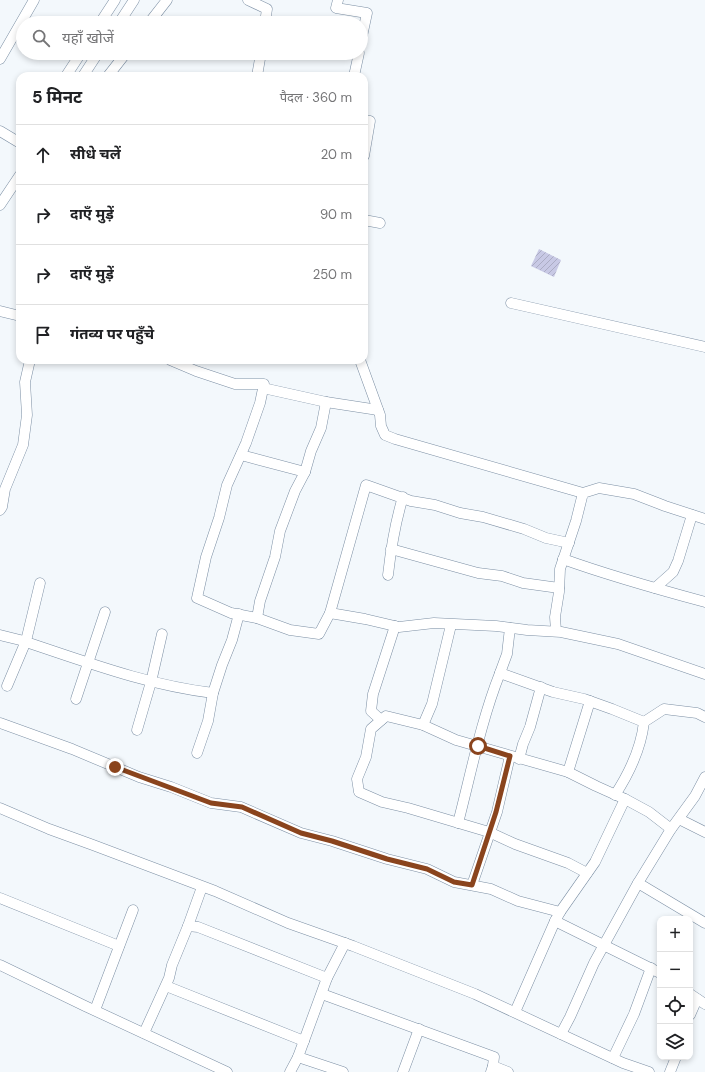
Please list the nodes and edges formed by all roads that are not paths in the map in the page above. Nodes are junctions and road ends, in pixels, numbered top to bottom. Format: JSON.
{"nodes":[{"id":1,"x":34,"y":0,"type":"edge"},
{"id":2,"x":115,"y":0,"type":"edge"},
{"id":3,"x":134,"y":0,"type":"edge"},
{"id":4,"x":167,"y":0,"type":"edge"},
{"id":5,"x":248,"y":0,"type":"edge"},
{"id":6,"x":338,"y":0,"type":"edge"},
{"id":7,"x":268,"y":4,"type":"edge"},
{"id":8,"x":25,"y":16,"type":"edge"},
{"id":9,"x":105,"y":16,"type":"edge"},
{"id":10,"x":124,"y":16,"type":"edge"},
{"id":11,"x":154,"y":16,"type":"edge"},
{"id":12,"x":266,"y":16,"type":"edge"},
{"id":13,"x":366,"y":16,"type":"edge"},
{"id":14,"x":16,"y":31,"type":"edge"},
{"id":15,"x":0,"y":59,"type":"edge"},
{"id":16,"x":76,"y":60,"type":"edge"},
{"id":17,"x":93,"y":60,"type":"edge"},
{"id":18,"x":121,"y":60,"type":"edge"},
{"id":19,"x":260,"y":60,"type":"edge"},
{"id":20,"x":357,"y":60,"type":"edge"},
{"id":21,"x":69,"y":72,"type":"edge"},
{"id":22,"x":86,"y":72,"type":"edge"},
{"id":23,"x":111,"y":72,"type":"edge"},
{"id":24,"x":259,"y":72,"type":"edge"},
{"id":25,"x":355,"y":72,"type":"edge"},
{"id":26,"x":368,"y":121,"type":"edge"},
{"id":27,"x":0,"y":131,"type":"edge"},
{"id":28,"x":368,"y":133,"type":"edge"},
{"id":29,"x":16,"y":141,"type":"edge"},
{"id":30,"x":16,"y":181,"type":"edge"},
{"id":31,"x":0,"y":205,"type":"edge"},
{"id":32,"x":368,"y":221,"type":"edge"},
{"id":33,"x":380,"y":223,"type":"dead end"},
{"id":34,"x":510,"y":303,"type":"dead end"},
{"id":35,"x":0,"y":311,"type":"edge"},
{"id":36,"x":16,"y":315,"type":"edge"},
{"id":37,"x":705,"y":347,"type":"edge"},
{"id":38,"x":29,"y":364,"type":"edge"},
{"id":39,"x":188,"y":364,"type":"edge"},
{"id":40,"x":361,"y":364,"type":"edge"},
{"id":41,"x":263,"y":388,"type":"junction"},
{"id":42,"x":326,"y":402,"type":"junction"},
{"id":43,"x":378,"y":410,"type":"junction"},
{"id":44,"x":241,"y":455,"type":"junction"},
{"id":45,"x":305,"y":472,"type":"junction"},
{"id":46,"x":583,"y":493,"type":"junction"},
{"id":47,"x":403,"y":497,"type":"junction"},
{"id":48,"x":0,"y":510,"type":"edge"},
{"id":49,"x":692,"y":515,"type":"junction"},
{"id":50,"x":705,"y":519,"type":"edge"},
{"id":51,"x":569,"y":543,"type":"junction"},
{"id":52,"x":391,"y":550,"type":"junction"},
{"id":53,"x":563,"y":559,"type":"junction"},
{"id":54,"x":388,"y":575,"type":"dead end"},
{"id":55,"x":40,"y":583,"type":"dead end"},
{"id":56,"x":559,"y":588,"type":"junction"},
{"id":57,"x":654,"y":588,"type":"junction"},
{"id":58,"x":705,"y":602,"type":"edge"},
{"id":59,"x":105,"y":612,"type":"dead end"},
{"id":60,"x":330,"y":613,"type":"junction"},
{"id":61,"x":238,"y":614,"type":"junction"},
{"id":62,"x":257,"y":618,"type":"junction"},
{"id":63,"x":451,"y":625,"type":"junction"},
{"id":64,"x":395,"y":626,"type":"junction"},
{"id":65,"x":510,"y":628,"type":"junction"},
{"id":66,"x":556,"y":632,"type":"junction"},
{"id":67,"x":162,"y":634,"type":"dead end"},
{"id":68,"x":0,"y":635,"type":"edge"},
{"id":69,"x":26,"y":642,"type":"junction"},
{"id":70,"x":88,"y":662,"type":"junction"},
{"id":71,"x":500,"y":673,"type":"junction"},
{"id":72,"x":705,"y":674,"type":"edge"},
{"id":73,"x":152,"y":682,"type":"junction"},
{"id":74,"x":6,"y":686,"type":"dead end"},
{"id":75,"x":541,"y":687,"type":"junction"},
{"id":76,"x":213,"y":693,"type":"junction"},
{"id":77,"x":76,"y":699,"type":"dead end"},
{"id":78,"x":590,"y":701,"type":"junction"},
{"id":79,"x":705,"y":717,"type":"edge"},
{"id":80,"x":382,"y":720,"type":"junction"},
{"id":81,"x":644,"y":722,"type":"junction"},
{"id":82,"x":0,"y":723,"type":"edge"},
{"id":83,"x":423,"y":725,"type":"junction"},
{"id":84,"x":137,"y":730,"type":"dead end"},
{"id":85,"x":478,"y":746,"type":"junction"},
{"id":86,"x":197,"y":754,"type":"dead end"},
{"id":87,"x":514,"y":757,"type":"junction"},
{"id":88,"x":568,"y":772,"type":"junction"},
{"id":89,"x":705,"y":777,"type":"edge"},
{"id":90,"x":615,"y":795,"type":"junction"},
{"id":91,"x":625,"y":799,"type":"junction"},
{"id":92,"x":0,"y":808,"type":"edge"},
{"id":93,"x":679,"y":818,"type":"junction"},
{"id":94,"x":458,"y":823,"type":"junction"},
{"id":95,"x":671,"y":829,"type":"junction"},
{"id":96,"x":490,"y":832,"type":"junction"},
{"id":97,"x":705,"y":832,"type":"edge"},
{"id":98,"x":586,"y":873,"type":"junction"},
{"id":99,"x":638,"y":883,"type":"junction"},
{"id":100,"x":472,"y":885,"type":"junction"},
{"id":101,"x":202,"y":887,"type":"junction"},
{"id":102,"x":0,"y":898,"type":"edge"},
{"id":103,"x":133,"y":910,"type":"dead end"},
{"id":104,"x":557,"y":916,"type":"junction"},
{"id":105,"x":705,"y":923,"type":"edge"},
{"id":106,"x":188,"y":926,"type":"junction"},
{"id":107,"x":345,"y":943,"type":"junction"},
{"id":108,"x":604,"y":944,"type":"junction"},
{"id":109,"x":119,"y":946,"type":"junction"},
{"id":110,"x":0,"y":965,"type":"edge"},
{"id":111,"x":656,"y":970,"type":"edge"},
{"id":112,"x":327,"y":978,"type":"junction"},
{"id":113,"x":166,"y":986,"type":"junction"},
{"id":114,"x":322,"y":994,"type":"junction"},
{"id":115,"x":698,"y":999,"type":"edge"},
{"id":116,"x":693,"y":1009,"type":"edge"},
{"id":117,"x":95,"y":1010,"type":"junction"},
{"id":118,"x":515,"y":1012,"type":"junction"},
{"id":119,"x":419,"y":1029,"type":"junction"},
{"id":120,"x":144,"y":1033,"type":"junction"},
{"id":121,"x":561,"y":1034,"type":"junction"},
{"id":122,"x":304,"y":1041,"type":"junction"},
{"id":123,"x":298,"y":1057,"type":"junction"},
{"id":124,"x":613,"y":1058,"type":"junction"},
{"id":125,"x":675,"y":1060,"type":"edge"},
{"id":126,"x":492,"y":1069,"type":"edge"},
{"id":127,"x":227,"y":1072,"type":"edge"},
{"id":128,"x":290,"y":1072,"type":"edge"},
{"id":129,"x":343,"y":1072,"type":"edge"},
{"id":130,"x":404,"y":1072,"type":"edge"},
{"id":131,"x":508,"y":1072,"type":"edge"},
{"id":132,"x":649,"y":1072,"type":"edge"},
{"id":133,"x":670,"y":1072,"type":"edge"}],
"edges":[{"from":1,"to":8,"type":"street"},
{"from":2,"to":9,"type":"street"},
{"from":3,"to":10,"type":"street"},
{"from":4,"to":11,"type":"street"},
{"from":5,"to":7,"type":"street"},
{"from":6,"to":13,"type":"street"},
{"from":7,"to":12,"type":"street"},
{"from":14,"to":15,"type":"street"},
{"from":16,"to":21,"type":"street"},
{"from":17,"to":22,"type":"street"},
{"from":18,"to":23,"type":"street"},
{"from":19,"to":24,"type":"street"},
{"from":20,"to":25,"type":"street"},
{"from":26,"to":28,"type":"street"},
{"from":27,"to":29,"type":"street"},
{"from":30,"to":31,"type":"street"},
{"from":32,"to":33,"type":"street"},
{"from":34,"to":37,"type":"street"},
{"from":35,"to":36,"type":"street"},
{"from":38,"to":48,"type":"street"},
{"from":39,"to":41,"type":"street"},
{"from":40,"to":43,"type":"street"},
{"from":41,"to":42,"type":"street"},
{"from":41,"to":44,"type":"street"},
{"from":42,"to":43,"type":"street"},
{"from":42,"to":45,"type":"street"},
{"from":43,"to":46,"type":"street"},
{"from":44,"to":45,"type":"street"},
{"from":44,"to":61,"type":"street"},
{"from":45,"to":62,"type":"street"},
{"from":46,"to":49,"type":"street"},
{"from":46,"to":51,"type":"street"},
{"from":47,"to":51,"type":"street"},
{"from":47,"to":52,"type":"street"},
{"from":47,"to":60,"type":"street"},
{"from":49,"to":50,"type":"street"},
{"from":49,"to":57,"type":"street"},
{"from":51,"to":53,"type":"street"},
{"from":52,"to":54,"type":"street"},
{"from":52,"to":56,"type":"street"},
{"from":53,"to":56,"type":"street"},
{"from":53,"to":57,"type":"street"},
{"from":55,"to":69,"type":"street"},
{"from":56,"to":66,"type":"street"},
{"from":57,"to":58,"type":"street"},
{"from":59,"to":70,"type":"street"},
{"from":60,"to":62,"type":"street"},
{"from":60,"to":64,"type":"street"},
{"from":61,"to":62,"type":"street"},
{"from":61,"to":76,"type":"street"},
{"from":63,"to":64,"type":"street"},
{"from":63,"to":65,"type":"street"},
{"from":63,"to":83,"type":"street"},
{"from":64,"to":80,"type":"street"},
{"from":65,"to":66,"type":"street"},
{"from":65,"to":71,"type":"street"},
{"from":66,"to":72,"type":"street"},
{"from":67,"to":73,"type":"street"},
{"from":68,"to":69,"type":"street"},
{"from":69,"to":70,"type":"street"},
{"from":69,"to":74,"type":"street"},
{"from":70,"to":73,"type":"street"},
{"from":70,"to":77,"type":"street"},
{"from":71,"to":75,"type":"street"},
{"from":71,"to":85,"type":"street"},
{"from":73,"to":76,"type":"street"},
{"from":73,"to":84,"type":"street"},
{"from":75,"to":78,"type":"street"},
{"from":75,"to":87,"type":"street"},
{"from":76,"to":86,"type":"street"},
{"from":78,"to":81,"type":"street"},
{"from":78,"to":88,"type":"street"},
{"from":79,"to":81,"type":"street"},
{"from":80,"to":83,"type":"street"},
{"from":80,"to":94,"type":"street"},
{"from":81,"to":90,"type":"street"},
{"from":82,"to":100,"type":"street"},
{"from":83,"to":85,"type":"street"},
{"from":85,"to":87,"type":"street"},
{"from":85,"to":94,"type":"street"},
{"from":87,"to":88,"type":"street"},
{"from":87,"to":96,"type":"street"},
{"from":88,"to":90,"type":"street"},
{"from":89,"to":93,"type":"street"},
{"from":90,"to":91,"type":"street"},
{"from":91,"to":95,"type":"street"},
{"from":91,"to":98,"type":"street"},
{"from":92,"to":101,"type":"street"},
{"from":93,"to":95,"type":"street"},
{"from":93,"to":97,"type":"street"},
{"from":94,"to":96,"type":"street"},
{"from":95,"to":99,"type":"street"},
{"from":96,"to":98,"type":"street"},
{"from":96,"to":100,"type":"street"},
{"from":98,"to":104,"type":"street"},
{"from":99,"to":105,"type":"street"},
{"from":99,"to":108,"type":"street"},
{"from":100,"to":104,"type":"street"},
{"from":101,"to":106,"type":"street"},
{"from":101,"to":107,"type":"street"},
{"from":102,"to":109,"type":"street"},
{"from":103,"to":109,"type":"street"},
{"from":104,"to":108,"type":"street"},
{"from":104,"to":118,"type":"street"},
{"from":106,"to":112,"type":"street"},
{"from":106,"to":113,"type":"street"},
{"from":107,"to":112,"type":"street"},
{"from":107,"to":118,"type":"street"},
{"from":108,"to":111,"type":"street"},
{"from":108,"to":121,"type":"street"},
{"from":109,"to":117,"type":"street"},
{"from":110,"to":117,"type":"street"},
{"from":111,"to":124,"type":"street"},
{"from":112,"to":114,"type":"street"},
{"from":113,"to":120,"type":"street"},
{"from":113,"to":122,"type":"street"},
{"from":114,"to":119,"type":"street"},
{"from":114,"to":122,"type":"street"},
{"from":115,"to":116,"type":"street"},
{"from":117,"to":120,"type":"street"},
{"from":118,"to":121,"type":"street"},
{"from":119,"to":126,"type":"street"},
{"from":119,"to":130,"type":"street"},
{"from":120,"to":127,"type":"street"},
{"from":121,"to":124,"type":"street"},
{"from":122,"to":123,"type":"street"},
{"from":123,"to":128,"type":"street"},
{"from":123,"to":129,"type":"street"},
{"from":124,"to":132,"type":"street"},
{"from":125,"to":133,"type":"street"},
{"from":126,"to":131,"type":"street"}]}
